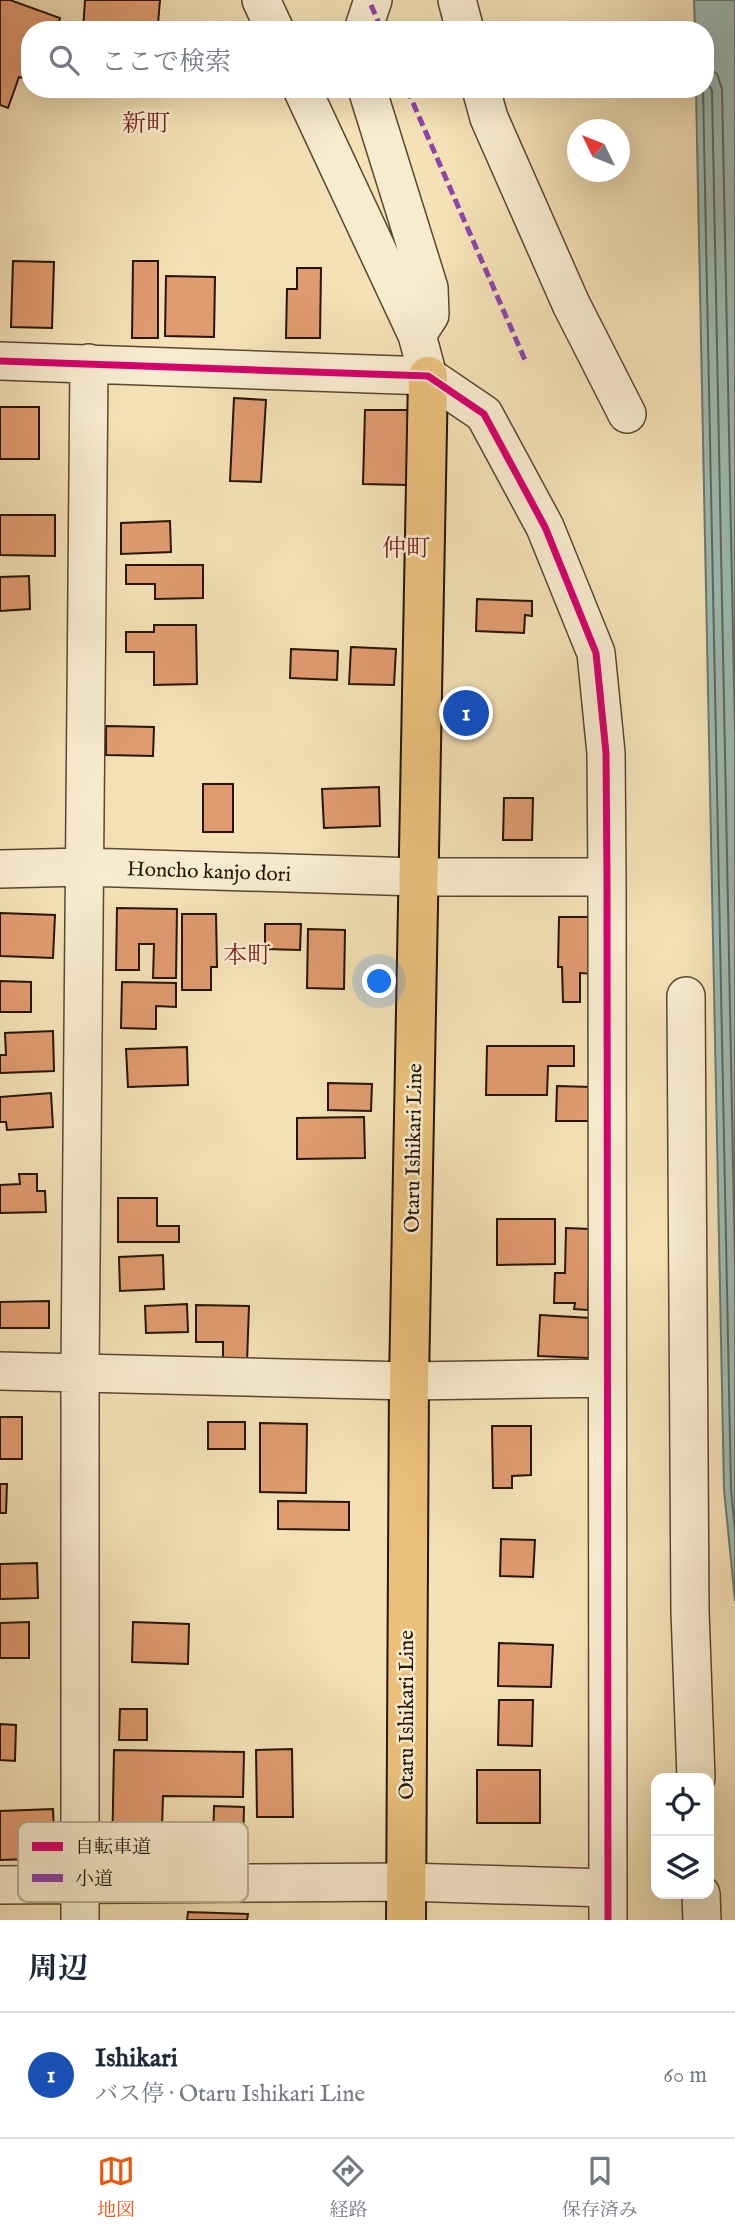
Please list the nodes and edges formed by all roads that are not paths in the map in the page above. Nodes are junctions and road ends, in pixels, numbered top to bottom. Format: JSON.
{"nodes":[{"id":1,"x":261,"y":0,"type":"edge"},
{"id":2,"x":457,"y":0,"type":"edge"},
{"id":3,"x":271,"y":21,"type":"edge"},
{"id":4,"x":463,"y":21,"type":"edge"},
{"id":5,"x":307,"y":98,"type":"edge"},
{"id":6,"x":370,"y":98,"type":"edge"},
{"id":7,"x":483,"y":98,"type":"edge"},
{"id":8,"x":417,"y":335,"type":"junction"},
{"id":9,"x":0,"y":361,"type":"edge"},
{"id":10,"x":89,"y":363,"type":"junction"},
{"id":11,"x":428,"y":376,"type":"junction"},
{"id":12,"x":628,"y":414,"type":"dead end"},
{"id":13,"x":84,"y":867,"type":"junction"},
{"id":14,"x":0,"y":869,"type":"edge"},
{"id":15,"x":418,"y":877,"type":"junction"},
{"id":16,"x":607,"y":877,"type":"junction"},
{"id":17,"x":686,"y":996,"type":"dead end"},
{"id":18,"x":0,"y":1371,"type":"edge"},
{"id":19,"x":80,"y":1372,"type":"junction"},
{"id":20,"x":606,"y":1378,"type":"junction"},
{"id":21,"x":409,"y":1381,"type":"junction"},
{"id":22,"x":696,"y":1773,"type":"edge"},
{"id":23,"x":80,"y":1822,"type":"edge"},
{"id":24,"x":405,"y":1882,"type":"junction"},
{"id":25,"x":0,"y":1885,"type":"edge"},
{"id":26,"x":18,"y":1889,"type":"edge"},
{"id":27,"x":248,"y":1892,"type":"edge"},
{"id":28,"x":701,"y":1899,"type":"edge"},
{"id":29,"x":607,"y":1904,"type":"edge"},
{"id":30,"x":406,"y":1920,"type":"edge"},
{"id":31,"x":702,"y":1920,"type":"edge"}],
"edges":[{"from":1,"to":3,"type":"street"},
{"from":2,"to":4,"type":"street"},
{"from":5,"to":8,"type":"street"},
{"from":6,"to":8,"type":"street"},
{"from":7,"to":12,"type":"street"},
{"from":8,"to":11,"type":"street"},
{"from":9,"to":10,"type":"street"},
{"from":10,"to":11,"type":"street"},
{"from":10,"to":13,"type":"street"},
{"from":11,"to":15,"type":"main road","name":"Otaru Ishikari Line"},
{"from":11,"to":16,"type":"street"},
{"from":13,"to":14,"type":"street","name":"Honcho kanjo dori"},
{"from":13,"to":15,"type":"street","name":"Honcho kanjo dori"},
{"from":13,"to":19,"type":"street"},
{"from":15,"to":16,"type":"street","name":"Honcho kanjo dori"},
{"from":15,"to":21,"type":"main road","name":"Otaru Ishikari Line"},
{"from":16,"to":20,"type":"street"},
{"from":17,"to":22,"type":"street"},
{"from":18,"to":19,"type":"street"},
{"from":19,"to":21,"type":"street"},
{"from":19,"to":23,"type":"street"},
{"from":20,"to":21,"type":"street"},
{"from":20,"to":29,"type":"street"},
{"from":21,"to":24,"type":"main road","name":"Otaru Ishikari Line"},
{"from":24,"to":27,"type":"street"},
{"from":24,"to":29,"type":"street"},
{"from":24,"to":30,"type":"main road","name":"Otaru Ishikari Line"},
{"from":25,"to":26,"type":"street"},
{"from":28,"to":31,"type":"street"}]}
